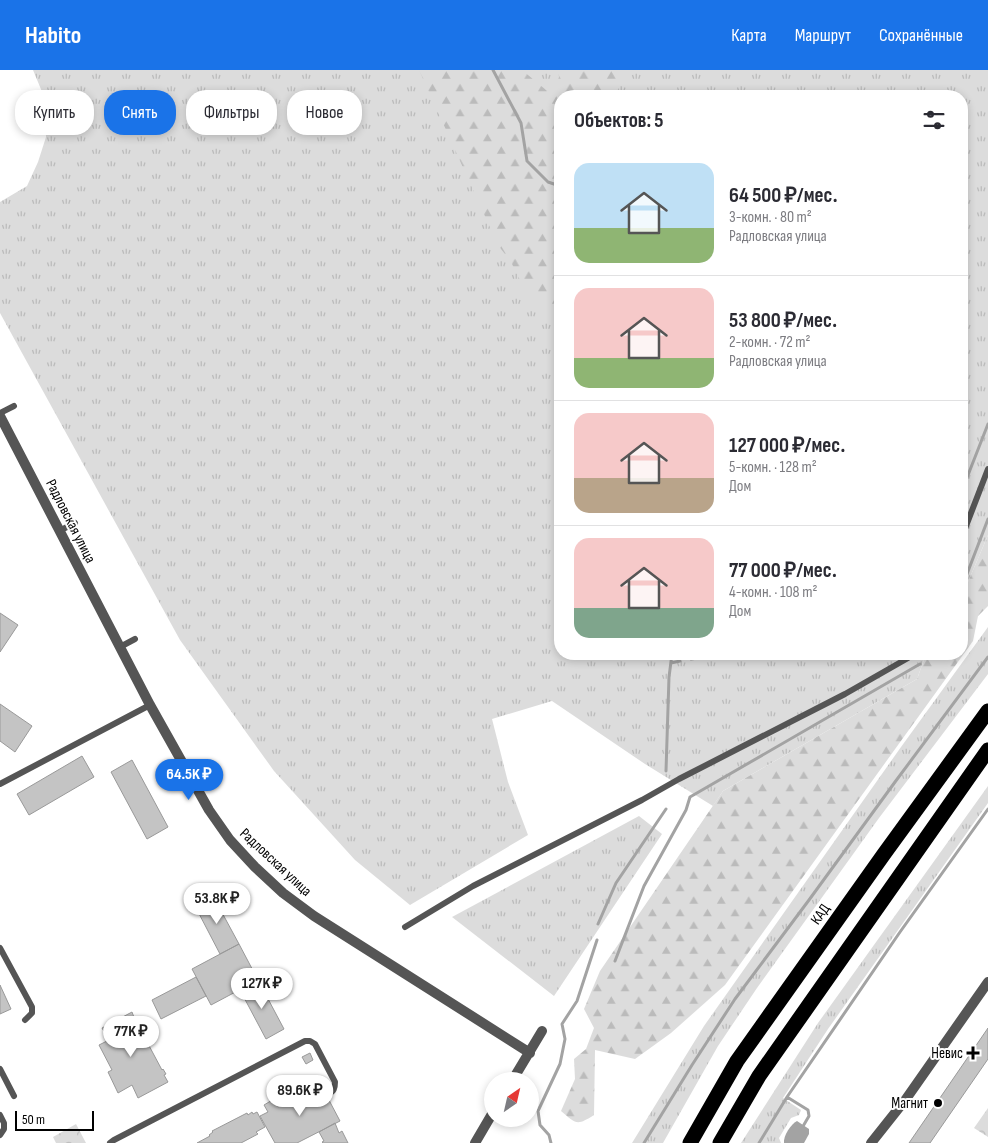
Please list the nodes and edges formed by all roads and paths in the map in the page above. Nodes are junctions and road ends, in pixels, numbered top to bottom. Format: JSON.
{"nodes":[{"id":1,"x":14,"y":406,"type":"dead end"},
{"id":2,"x":0,"y":412,"type":"edge"},
{"id":3,"x":0,"y":416,"type":"edge"},
{"id":4,"x":988,"y":468,"type":"edge"},
{"id":5,"x":968,"y":521,"type":"edge"},
{"id":6,"x":75,"y":523,"type":"dead end"},
{"id":7,"x":59,"y":531,"type":"junction"},
{"id":8,"x":135,"y":639,"type":"dead end"},
{"id":9,"x":120,"y":647,"type":"junction"},
{"id":10,"x":904,"y":660,"type":"edge"},
{"id":11,"x":150,"y":704,"type":"junction"},
{"id":12,"x":988,"y":711,"type":"edge"},
{"id":13,"x":988,"y":750,"type":"edge"},
{"id":14,"x":0,"y":784,"type":"edge"},
{"id":15,"x":404,"y":926,"type":"dead end"},
{"id":16,"x":0,"y":948,"type":"edge"},
{"id":17,"x":988,"y":982,"type":"edge"},
{"id":18,"x":25,"y":1020,"type":"dead end"},
{"id":19,"x":542,"y":1031,"type":"dead end"},
{"id":20,"x":530,"y":1053,"type":"junction"},
{"id":21,"x":0,"y":1070,"type":"edge"},
{"id":22,"x":518,"y":1072,"type":"edge"},
{"id":23,"x":328,"y":1094,"type":"dead end"},
{"id":24,"x":14,"y":1096,"type":"dead end"},
{"id":25,"x":0,"y":1115,"type":"edge"},
{"id":26,"x":484,"y":1128,"type":"edge"},
{"id":27,"x":0,"y":1135,"type":"edge"},
{"id":28,"x":110,"y":1143,"type":"edge"},
{"id":29,"x":475,"y":1143,"type":"edge"},
{"id":30,"x":690,"y":1143,"type":"edge"},
{"id":31,"x":720,"y":1143,"type":"edge"},
{"id":32,"x":871,"y":1143,"type":"edge"}],
"edges":[{"from":1,"to":2,"type":"lane"},
{"from":3,"to":7,"type":"street","name":"Радловская улица"},
{"from":4,"to":5,"type":"lane"},
{"from":6,"to":7,"type":"lane"},
{"from":7,"to":9,"type":"street","name":"Радловская улица"},
{"from":8,"to":9,"type":"lane"},
{"from":9,"to":11,"type":"street","name":"Радловская улица"},
{"from":10,"to":15,"type":"lane"},
{"from":11,"to":14,"type":"lane"},
{"from":11,"to":20,"type":"street","name":"Радловская улица"},
{"from":12,"to":30,"type":"highway","name":"КАД"},
{"from":13,"to":31,"type":"highway"},
{"from":16,"to":18,"type":"lane"},
{"from":17,"to":32,"type":"street"},
{"from":19,"to":20,"type":"street"},
{"from":20,"to":22,"type":"street"},
{"from":21,"to":24,"type":"lane"},
{"from":23,"to":28,"type":"lane"},
{"from":25,"to":27,"type":"lane"},
{"from":26,"to":29,"type":"street"}]}
